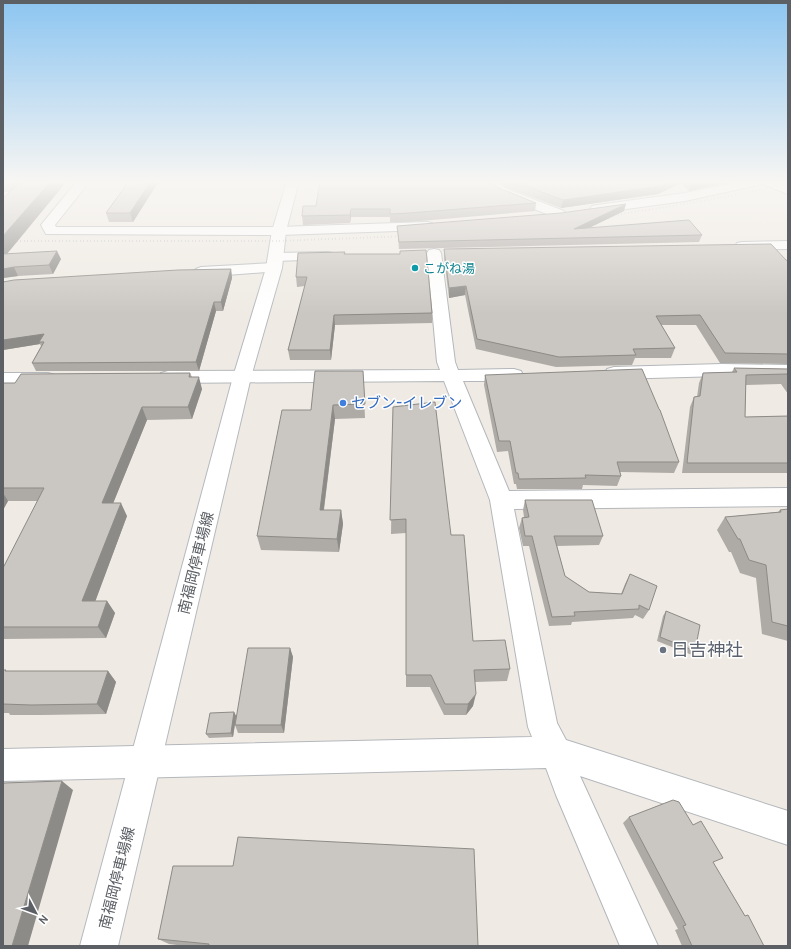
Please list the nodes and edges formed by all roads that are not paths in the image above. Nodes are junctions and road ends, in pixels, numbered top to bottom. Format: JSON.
{"nodes":[{"id":1,"x":48,"y":225,"type":"edge"},
{"id":2,"x":281,"y":225,"type":"edge"},
{"id":3,"x":435,"y":225,"type":"edge"},
{"id":4,"x":279,"y":231,"type":"junction"},
{"id":5,"x":769,"y":245,"type":"junction"},
{"id":6,"x":788,"y":245,"type":"edge"},
{"id":7,"x":729,"y":246,"type":"edge"},
{"id":8,"x":434,"y":253,"type":"dead end"},
{"id":9,"x":338,"y":256,"type":"edge"},
{"id":10,"x":784,"y":260,"type":"edge"},
{"id":11,"x":274,"y":262,"type":"junction"},
{"id":12,"x":186,"y":272,"type":"edge"},
{"id":13,"x":788,"y":371,"type":"edge"},
{"id":14,"x":595,"y":373,"type":"edge"},
{"id":15,"x":531,"y":375,"type":"edge"},
{"id":16,"x":451,"y":376,"type":"junction"},
{"id":17,"x":242,"y":377,"type":"junction"},
{"id":18,"x":64,"y":378,"type":"edge"},
{"id":19,"x":152,"y":378,"type":"edge"},
{"id":20,"x":3,"y":379,"type":"edge"},
{"id":21,"x":788,"y":497,"type":"edge"},
{"id":22,"x":501,"y":500,"type":"junction"},
{"id":23,"x":556,"y":752,"type":"junction"},
{"id":24,"x":146,"y":761,"type":"junction"},
{"id":25,"x":3,"y":765,"type":"edge"},
{"id":26,"x":788,"y":828,"type":"edge"},
{"id":27,"x":99,"y":946,"type":"edge"},
{"id":28,"x":639,"y":946,"type":"edge"}],
"edges":[{"from":1,"to":4,"type":"street"},
{"from":2,"to":4,"type":"street","name":"南福岡停車場線"},
{"from":3,"to":4,"type":"street"},
{"from":4,"to":11,"type":"street","name":"南福岡停車場線"},
{"from":5,"to":6,"type":"street"},
{"from":5,"to":7,"type":"street"},
{"from":5,"to":10,"type":"street"},
{"from":8,"to":16,"type":"street"},
{"from":9,"to":11,"type":"street"},
{"from":11,"to":12,"type":"street"},
{"from":11,"to":17,"type":"street","name":"南福岡停車場線"},
{"from":13,"to":14,"type":"street"},
{"from":15,"to":16,"type":"street"},
{"from":16,"to":17,"type":"street"},
{"from":16,"to":22,"type":"street"},
{"from":17,"to":19,"type":"street"},
{"from":17,"to":24,"type":"street","name":"南福岡停車場線"},
{"from":18,"to":20,"type":"street"},
{"from":21,"to":22,"type":"street"},
{"from":22,"to":23,"type":"street"},
{"from":23,"to":24,"type":"street"},
{"from":23,"to":26,"type":"street"},
{"from":23,"to":28,"type":"street"},
{"from":24,"to":25,"type":"street"},
{"from":24,"to":27,"type":"street","name":"南福岡停車場線"}]}
